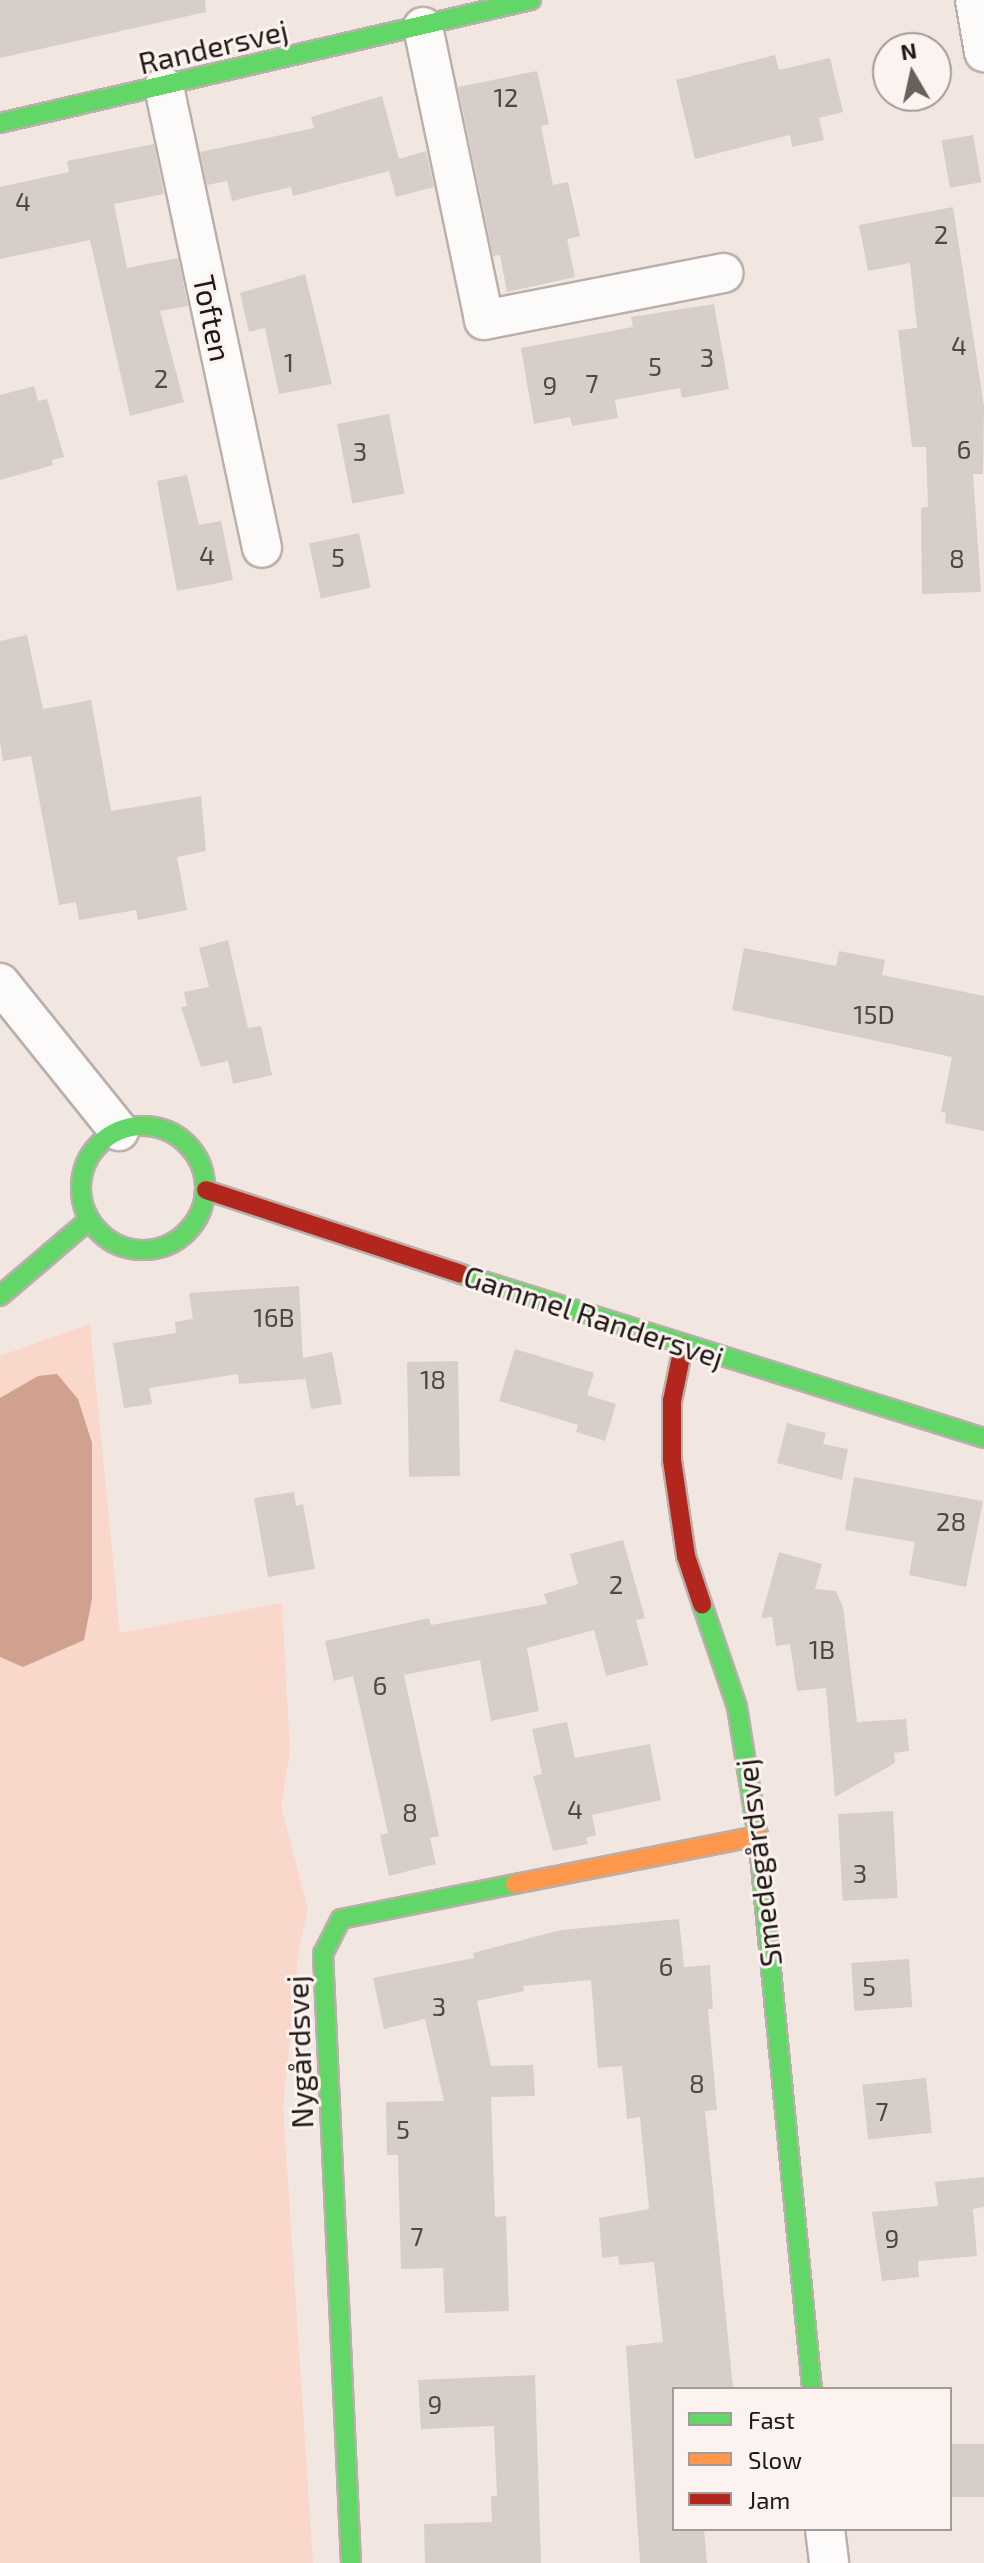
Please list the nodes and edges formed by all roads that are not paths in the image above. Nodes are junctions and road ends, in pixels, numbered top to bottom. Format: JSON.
{"nodes":[{"id":1,"x":531,"y":0,"type":"edge"},
{"id":2,"x":975,"y":0,"type":"edge"},
{"id":3,"x":423,"y":27,"type":"junction"},
{"id":4,"x":984,"y":52,"type":"edge"},
{"id":5,"x":164,"y":87,"type":"junction"},
{"id":6,"x":0,"y":123,"type":"edge"},
{"id":7,"x":723,"y":273,"type":"dead end"},
{"id":8,"x":262,"y":548,"type":"dead end"},
{"id":9,"x":0,"y":983,"type":"edge"},
{"id":10,"x":119,"y":1131,"type":"junction"},
{"id":11,"x":206,"y":1190,"type":"junction"},
{"id":12,"x":89,"y":1220,"type":"junction"},
{"id":13,"x":0,"y":1296,"type":"edge"},
{"id":14,"x":683,"y":1347,"type":"junction"},
{"id":15,"x":984,"y":1438,"type":"edge"},
{"id":16,"x":758,"y":1836,"type":"junction"},
{"id":17,"x":812,"y":2387,"type":"edge"},
{"id":18,"x":825,"y":2531,"type":"edge"},
{"id":19,"x":351,"y":2563,"type":"edge"},
{"id":20,"x":829,"y":2563,"type":"edge"}],
"edges":[{"from":1,"to":3,"type":"street","name":"Randersvej"},
{"from":2,"to":4,"type":"street"},
{"from":3,"to":5,"type":"street","name":"Randersvej"},
{"from":3,"to":7,"type":"street"},
{"from":5,"to":6,"type":"street","name":"Randersvej"},
{"from":5,"to":8,"type":"street","name":"Toften"},
{"from":9,"to":10,"type":"street"},
{"from":10,"to":11,"type":"street"},
{"from":10,"to":12,"type":"street"},
{"from":11,"to":12,"type":"street"},
{"from":11,"to":14,"type":"street","name":"Gammel Randersvej"},
{"from":12,"to":13,"type":"street"},
{"from":14,"to":15,"type":"street","name":"Gammel Randersvej"},
{"from":14,"to":16,"type":"street","name":"Smedegårdsvej"},
{"from":16,"to":17,"type":"street","name":"Smedegårdsvej"},
{"from":16,"to":19,"type":"street","name":"Nygårdsvej"},
{"from":18,"to":20,"type":"street"}]}
